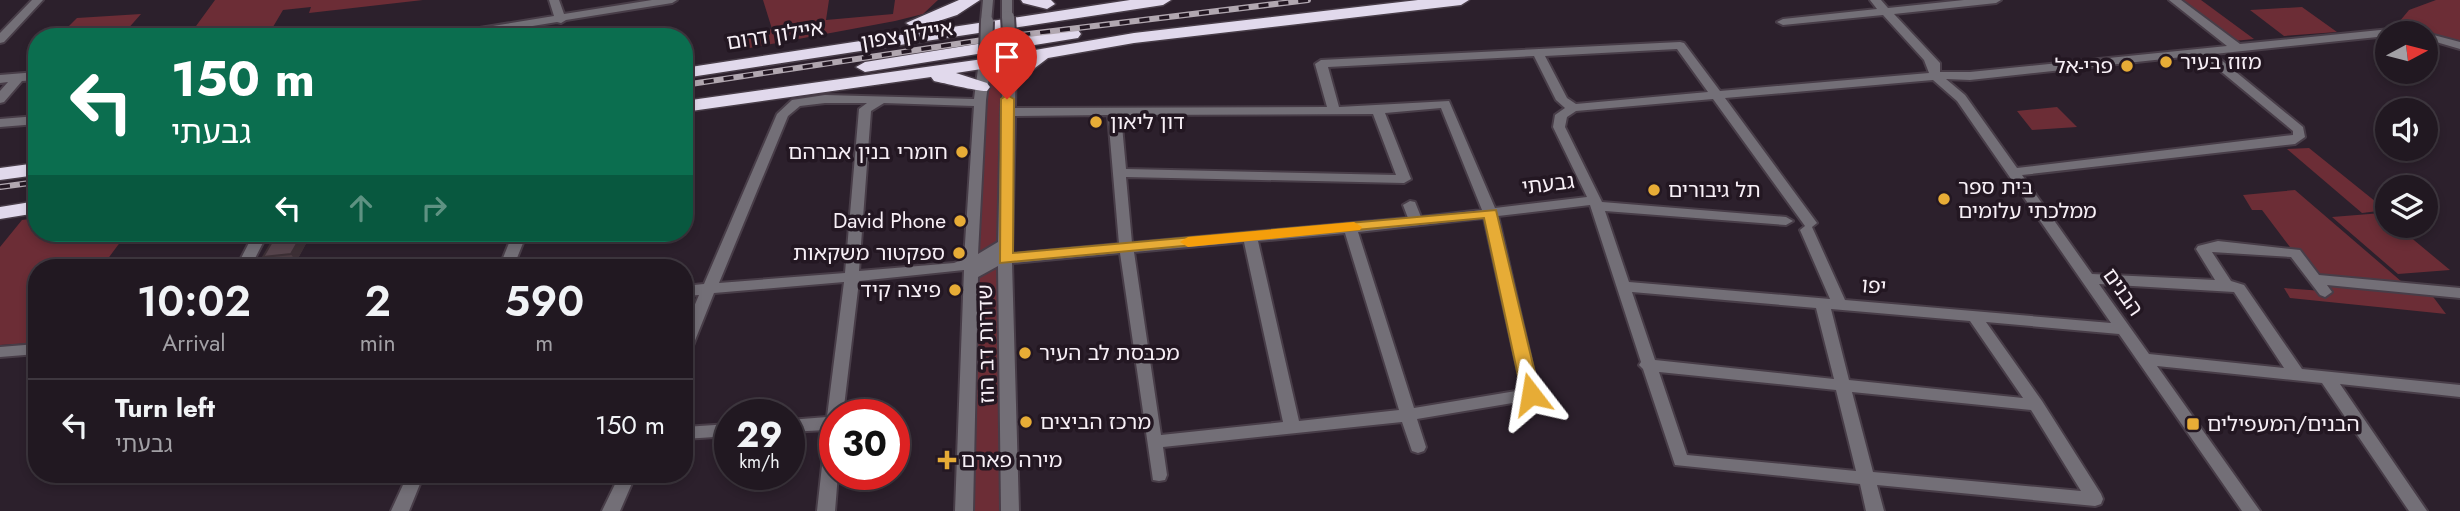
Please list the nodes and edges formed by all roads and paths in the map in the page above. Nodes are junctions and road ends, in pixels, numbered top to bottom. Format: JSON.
{"nodes":[{"id":1,"x":38,"y":0,"type":"edge"},
{"id":2,"x":554,"y":0,"type":"edge"},
{"id":3,"x":672,"y":0,"type":"edge"},
{"id":4,"x":972,"y":0,"type":"edge"},
{"id":5,"x":1029,"y":0,"type":"edge"},
{"id":6,"x":1096,"y":0,"type":"edge"},
{"id":7,"x":1163,"y":0,"type":"edge"},
{"id":8,"x":1432,"y":0,"type":"edge"},
{"id":9,"x":1461,"y":0,"type":"edge"},
{"id":10,"x":1875,"y":0,"type":"edge"},
{"id":11,"x":1996,"y":0,"type":"edge"},
{"id":12,"x":2174,"y":0,"type":"edge"},
{"id":13,"x":1047,"y":4,"type":"junction"},
{"id":14,"x":1008,"y":9,"type":"edge"},
{"id":15,"x":988,"y":11,"type":"edge"},
{"id":16,"x":1886,"y":12,"type":"junction"},
{"id":17,"x":561,"y":20,"type":"junction"},
{"id":18,"x":1783,"y":22,"type":"dead end"},
{"id":19,"x":914,"y":23,"type":"junction"},
{"id":20,"x":528,"y":28,"type":"edge"},
{"id":21,"x":2375,"y":34,"type":"edge"},
{"id":22,"x":0,"y":40,"type":"edge"},
{"id":23,"x":2438,"y":40,"type":"edge"},
{"id":24,"x":2236,"y":47,"type":"junction"},
{"id":25,"x":2460,"y":47,"type":"edge"},
{"id":26,"x":1059,"y":50,"type":"junction"},
{"id":27,"x":1537,"y":51,"type":"junction"},
{"id":28,"x":2203,"y":51,"type":"junction"},
{"id":29,"x":1010,"y":55,"type":"junction"},
{"id":30,"x":985,"y":59,"type":"junction"},
{"id":31,"x":693,"y":63,"type":"edge"},
{"id":32,"x":693,"y":71,"type":"edge"},
{"id":33,"x":28,"y":76,"type":"edge"},
{"id":34,"x":19,"y":77,"type":"junction"},
{"id":35,"x":886,"y":78,"type":"junction"},
{"id":36,"x":0,"y":79,"type":"edge"},
{"id":37,"x":1945,"y":79,"type":"junction"},
{"id":38,"x":1008,"y":87,"type":"junction"},
{"id":39,"x":1716,"y":95,"type":"junction"},
{"id":40,"x":693,"y":97,"type":"edge"},
{"id":41,"x":977,"y":97,"type":"junction"},
{"id":42,"x":0,"y":99,"type":"edge"},
{"id":43,"x":862,"y":104,"type":"junction"},
{"id":44,"x":693,"y":106,"type":"edge"},
{"id":45,"x":1573,"y":108,"type":"junction"},
{"id":46,"x":1334,"y":110,"type":"junction"},
{"id":47,"x":1378,"y":110,"type":"junction"},
{"id":48,"x":1114,"y":111,"type":"junction"},
{"id":49,"x":1007,"y":112,"type":"junction"},
{"id":50,"x":28,"y":121,"type":"edge"},
{"id":51,"x":0,"y":123,"type":"edge"},
{"id":52,"x":0,"y":168,"type":"edge"},
{"id":53,"x":28,"y":168,"type":"edge"},
{"id":54,"x":28,"y":169,"type":"edge"},
{"id":55,"x":1121,"y":173,"type":"junction"},
{"id":56,"x":2014,"y":173,"type":"junction"},
{"id":57,"x":0,"y":174,"type":"edge"},
{"id":58,"x":1596,"y":203,"type":"junction"},
{"id":59,"x":1410,"y":205,"type":"dead end"},
{"id":60,"x":28,"y":207,"type":"edge"},
{"id":61,"x":0,"y":211,"type":"edge"},
{"id":62,"x":1490,"y":213,"type":"junction"},
{"id":63,"x":1786,"y":221,"type":"dead end"},
{"id":64,"x":1416,"y":222,"type":"junction"},
{"id":65,"x":1350,"y":227,"type":"junction"},
{"id":66,"x":1250,"y":236,"type":"junction"},
{"id":67,"x":256,"y":242,"type":"edge"},
{"id":68,"x":516,"y":242,"type":"edge"},
{"id":69,"x":1126,"y":248,"type":"junction"},
{"id":70,"x":1005,"y":251,"type":"junction"},
{"id":71,"x":248,"y":259,"type":"edge"},
{"id":72,"x":510,"y":259,"type":"edge"},
{"id":73,"x":966,"y":268,"type":"junction"},
{"id":74,"x":852,"y":276,"type":"junction"},
{"id":75,"x":2087,"y":279,"type":"junction"},
{"id":76,"x":1622,"y":286,"type":"junction"},
{"id":77,"x":2233,"y":287,"type":"junction"},
{"id":78,"x":709,"y":288,"type":"junction"},
{"id":79,"x":693,"y":289,"type":"edge"},
{"id":80,"x":2460,"y":293,"type":"edge"},
{"id":81,"x":1822,"y":303,"type":"junction"},
{"id":82,"x":1839,"y":304,"type":"junction"},
{"id":83,"x":1974,"y":316,"type":"junction"},
{"id":84,"x":693,"y":326,"type":"edge"},
{"id":85,"x":2123,"y":329,"type":"junction"},
{"id":86,"x":28,"y":350,"type":"edge"},
{"id":87,"x":0,"y":352,"type":"edge"},
{"id":88,"x":2145,"y":359,"type":"junction"},
{"id":89,"x":1647,"y":365,"type":"junction"},
{"id":90,"x":2296,"y":373,"type":"junction"},
{"id":91,"x":2326,"y":376,"type":"junction"},
{"id":92,"x":1842,"y":384,"type":"junction"},
{"id":93,"x":2460,"y":391,"type":"edge"},
{"id":94,"x":837,"y":399,"type":"edge"},
{"id":95,"x":2036,"y":405,"type":"junction"},
{"id":96,"x":1409,"y":415,"type":"junction"},
{"id":97,"x":1292,"y":427,"type":"junction"},
{"id":98,"x":714,"y":431,"type":"edge"},
{"id":99,"x":693,"y":432,"type":"edge"},
{"id":100,"x":1155,"y":442,"type":"junction"},
{"id":101,"x":1418,"y":447,"type":"dead end"},
{"id":102,"x":1159,"y":475,"type":"dead end"},
{"id":103,"x":1866,"y":480,"type":"junction"},
{"id":104,"x":412,"y":483,"type":"edge"},
{"id":105,"x":624,"y":483,"type":"edge"},
{"id":106,"x":828,"y":490,"type":"edge"},
{"id":107,"x":400,"y":511,"type":"edge"},
{"id":108,"x":611,"y":511,"type":"edge"},
{"id":109,"x":826,"y":511,"type":"edge"},
{"id":110,"x":964,"y":511,"type":"edge"},
{"id":111,"x":1010,"y":511,"type":"edge"},
{"id":112,"x":1875,"y":511,"type":"edge"},
{"id":113,"x":2251,"y":511,"type":"edge"},
{"id":114,"x":2418,"y":511,"type":"edge"}],
"edges":[{"from":1,"to":22,"type":"street"},
{"from":2,"to":17,"type":"street"},
{"from":3,"to":17,"type":"street"},
{"from":4,"to":19,"type":"highway"},
{"from":5,"to":13,"type":"highway"},
{"from":6,"to":13,"type":"highway"},
{"from":7,"to":32,"type":"highway","name":"איילון דרום"},
{"from":8,"to":40,"type":"highway","name":"איילון צפון"},
{"from":9,"to":26,"type":"highway"},
{"from":10,"to":16,"type":"street","name":"הבנים"},
{"from":11,"to":16,"type":"street"},
{"from":12,"to":24,"type":"street"},
{"from":13,"to":14,"type":"highway"},
{"from":14,"to":15,"type":"highway"},
{"from":14,"to":29,"type":"street","name":"שדרות דב הוז","bridge":true},
{"from":15,"to":19,"type":"highway"},
{"from":15,"to":30,"type":"street","name":"שדרות דב הוז","bridge":true},
{"from":16,"to":18,"type":"street"},
{"from":16,"to":37,"type":"street","name":"הבנים"},
{"from":17,"to":20,"type":"street"},
{"from":19,"to":31,"type":"highway"},
{"from":21,"to":24,"type":"street"},
{"from":23,"to":25,"type":"street"},
{"from":24,"to":28,"type":"street"},
{"from":26,"to":29,"type":"highway"},
{"from":26,"to":38,"type":"highway"},
{"from":27,"to":39,"type":"street"},
{"from":27,"to":45,"type":"street"},
{"from":27,"to":46,"type":"street"},
{"from":28,"to":37,"type":"street"},
{"from":28,"to":56,"type":"street"},
{"from":29,"to":30,"type":"highway"},
{"from":29,"to":38,"type":"street","name":"שדרות דב הוז"},
{"from":30,"to":35,"type":"highway"},
{"from":30,"to":41,"type":"street","name":"שדרות דב הוז"},
{"from":33,"to":34,"type":"street"},
{"from":34,"to":36,"type":"street"},
{"from":34,"to":42,"type":"street"},
{"from":35,"to":41,"type":"highway"},
{"from":35,"to":44,"type":"highway"},
{"from":37,"to":39,"type":"street"},
{"from":37,"to":56,"type":"street","name":"הבנים"},
{"from":38,"to":49,"type":"street","name":"שדרות דב הוז"},
{"from":39,"to":45,"type":"street"},
{"from":39,"to":82,"type":"street"},
{"from":41,"to":43,"type":"street"},
{"from":41,"to":73,"type":"street","name":"שדרות דב הוז"},
{"from":43,"to":74,"type":"street"},
{"from":43,"to":78,"type":"street"},
{"from":45,"to":58,"type":"street"},
{"from":46,"to":47,"type":"street"},
{"from":46,"to":48,"type":"street"},
{"from":47,"to":55,"type":"street"},
{"from":47,"to":62,"type":"street"},
{"from":48,"to":49,"type":"street"},
{"from":48,"to":55,"type":"street"},
{"from":49,"to":70,"type":"street","name":"שדרות דב הוז"},
{"from":50,"to":51,"type":"street"},
{"from":52,"to":53,"type":"highway"},
{"from":54,"to":57,"type":"highway"},
{"from":55,"to":69,"type":"street"},
{"from":56,"to":75,"type":"street","name":"הבנים"},
{"from":58,"to":62,"type":"street","name":"גבעתי"},
{"from":58,"to":63,"type":"street","name":"גבעתי"},
{"from":58,"to":76,"type":"street"},
{"from":59,"to":64,"type":"street"},
{"from":60,"to":61,"type":"highway"},
{"from":62,"to":64,"type":"street","name":"גבעתי"},
{"from":62,"to":96,"type":"street"},
{"from":64,"to":65,"type":"street","name":"גבעתי"},
{"from":65,"to":66,"type":"street","name":"גבעתי"},
{"from":65,"to":96,"type":"street"},
{"from":66,"to":69,"type":"street","name":"גבעתי"},
{"from":66,"to":97,"type":"street"},
{"from":67,"to":71,"type":"street"},
{"from":68,"to":72,"type":"street"},
{"from":69,"to":70,"type":"street","name":"גבעתי"},
{"from":69,"to":100,"type":"street"},
{"from":70,"to":73,"type":"street","name":"גבעתי"},
{"from":70,"to":111,"type":"street","name":"שדרות דב הוז"},
{"from":73,"to":74,"type":"street"},
{"from":73,"to":110,"type":"street","name":"שדרות דב הוז"},
{"from":74,"to":78,"type":"street"},
{"from":74,"to":94,"type":"street"},
{"from":75,"to":77,"type":"street"},
{"from":75,"to":85,"type":"street","name":"הבנים"},
{"from":76,"to":81,"type":"street","name":"יפו"},
{"from":76,"to":89,"type":"street"},
{"from":77,"to":80,"type":"street"},
{"from":77,"to":90,"type":"street"},
{"from":78,"to":79,"type":"street"},
{"from":78,"to":84,"type":"street"},
{"from":81,"to":82,"type":"street","name":"יפו"},
{"from":81,"to":92,"type":"street"},
{"from":82,"to":83,"type":"street","name":"יפו"},
{"from":83,"to":85,"type":"street","name":"יפו"},
{"from":83,"to":95,"type":"street"},
{"from":85,"to":88,"type":"street","name":"הבנים"},
{"from":86,"to":87,"type":"street"},
{"from":88,"to":90,"type":"street"},
{"from":88,"to":113,"type":"street","name":"הבנים"},
{"from":89,"to":92,"type":"street"},
{"from":89,"to":103,"type":"street"},
{"from":90,"to":91,"type":"street"},
{"from":91,"to":93,"type":"street"},
{"from":91,"to":114,"type":"street"},
{"from":92,"to":95,"type":"street"},
{"from":92,"to":103,"type":"street"},
{"from":95,"to":103,"type":"street"},
{"from":96,"to":97,"type":"street"},
{"from":96,"to":101,"type":"street"},
{"from":97,"to":100,"type":"street"},
{"from":98,"to":99,"type":"street"},
{"from":100,"to":102,"type":"street"},
{"from":103,"to":112,"type":"street"},
{"from":104,"to":107,"type":"street"},
{"from":105,"to":108,"type":"street"},
{"from":106,"to":109,"type":"street"}]}
